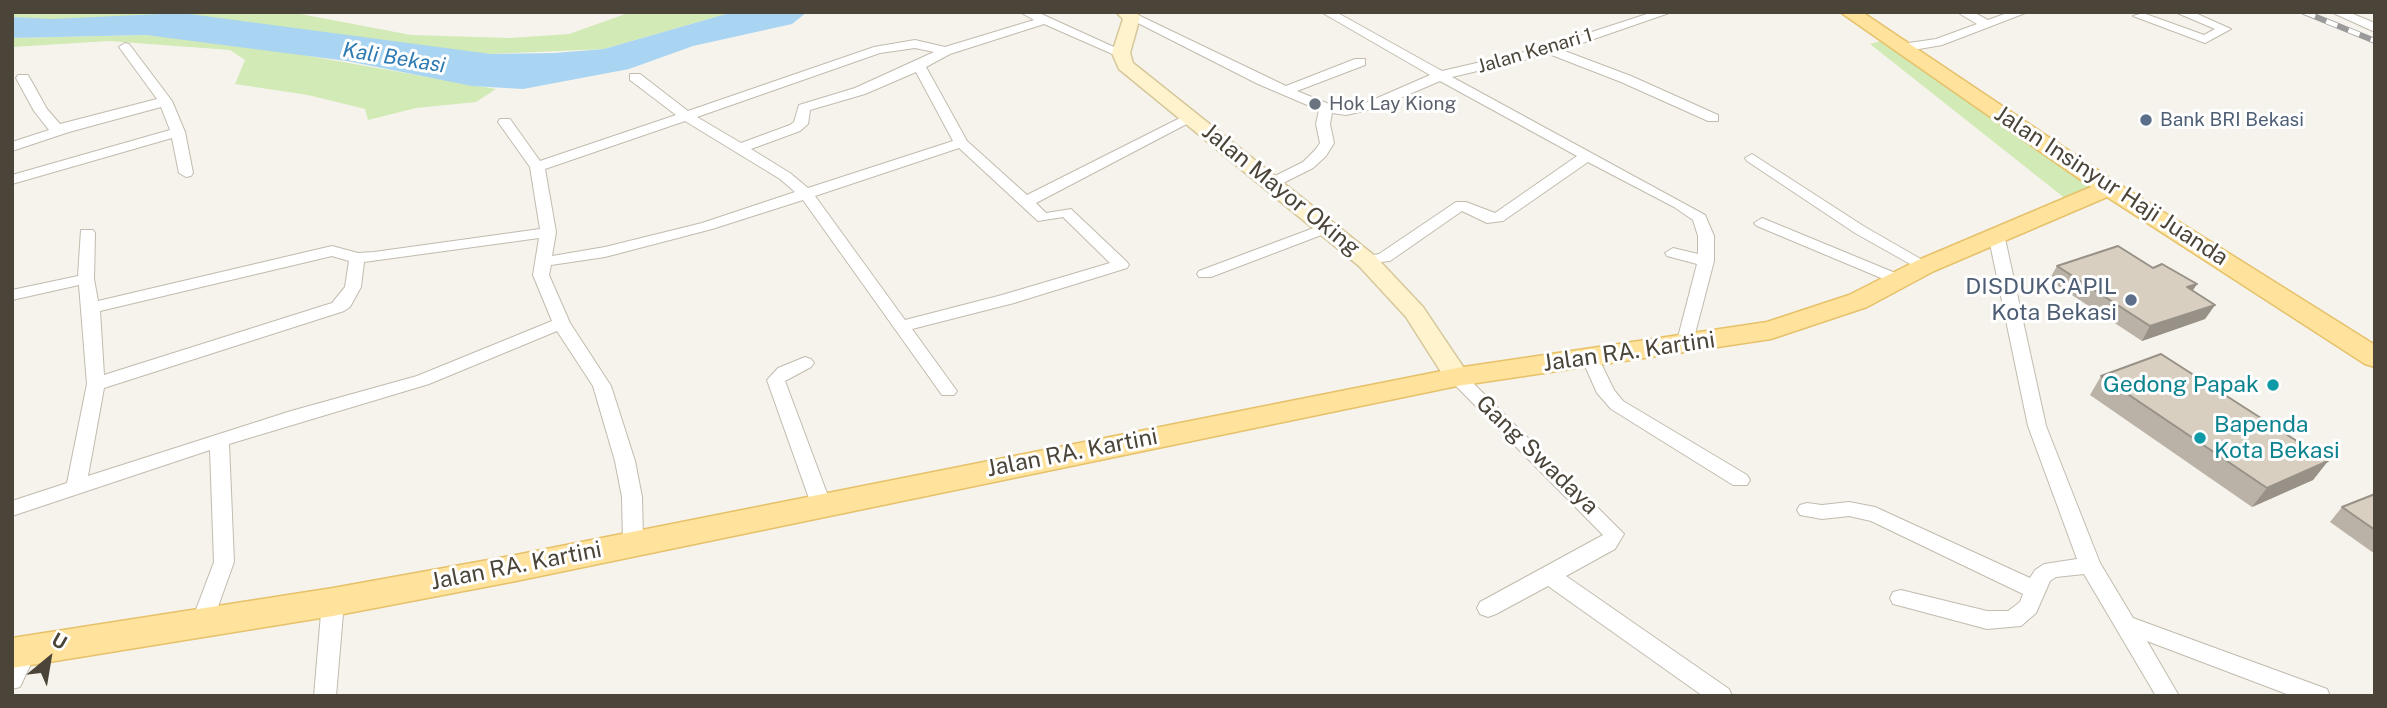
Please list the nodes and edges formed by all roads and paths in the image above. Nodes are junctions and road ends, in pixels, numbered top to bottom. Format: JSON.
{"nodes":[{"id":1,"x":1026,"y":12,"type":"edge"},
{"id":2,"x":1327,"y":12,"type":"edge"},
{"id":3,"x":1666,"y":12,"type":"edge"},
{"id":4,"x":1849,"y":12,"type":"edge"},
{"id":5,"x":1964,"y":12,"type":"edge"},
{"id":6,"x":2022,"y":12,"type":"edge"},
{"id":7,"x":2145,"y":12,"type":"edge"},
{"id":8,"x":2180,"y":12,"type":"edge"},
{"id":9,"x":2337,"y":12,"type":"edge"},
{"id":10,"x":1128,"y":15,"type":"edge"},
{"id":11,"x":1042,"y":21,"type":"junction"},
{"id":12,"x":1989,"y":25,"type":"junction"},
{"id":13,"x":2375,"y":28,"type":"edge"},
{"id":14,"x":125,"y":47,"type":"dead end"},
{"id":15,"x":1902,"y":48,"type":"junction"},
{"id":16,"x":1550,"y":50,"type":"junction"},
{"id":17,"x":946,"y":51,"type":"junction"},
{"id":18,"x":1121,"y":53,"type":"junction"},
{"id":19,"x":1360,"y":62,"type":"dead end"},
{"id":20,"x":919,"y":66,"type":"junction"},
{"id":21,"x":1442,"y":75,"type":"junction"},
{"id":22,"x":635,"y":76,"type":"dead end"},
{"id":23,"x":23,"y":78,"type":"dead end"},
{"id":24,"x":1284,"y":90,"type":"junction"},
{"id":25,"x":165,"y":101,"type":"junction"},
{"id":26,"x":1326,"y":108,"type":"junction"},
{"id":27,"x":688,"y":117,"type":"junction"},
{"id":28,"x":1193,"y":117,"type":"junction"},
{"id":29,"x":1713,"y":118,"type":"dead end"},
{"id":30,"x":505,"y":122,"type":"dead end"},
{"id":31,"x":63,"y":130,"type":"junction"},
{"id":32,"x":178,"y":132,"type":"junction"},
{"id":33,"x":961,"y":143,"type":"junction"},
{"id":34,"x":741,"y":148,"type":"junction"},
{"id":35,"x":12,"y":149,"type":"edge"},
{"id":36,"x":1586,"y":157,"type":"junction"},
{"id":37,"x":1752,"y":158,"type":"dead end"},
{"id":38,"x":537,"y":167,"type":"junction"},
{"id":39,"x":186,"y":173,"type":"dead end"},
{"id":40,"x":29,"y":175,"type":"junction"},
{"id":41,"x":12,"y":180,"type":"edge"},
{"id":42,"x":1272,"y":183,"type":"junction"},
{"id":43,"x":2109,"y":188,"type":"junction"},
{"id":44,"x":807,"y":195,"type":"junction"},
{"id":45,"x":1026,"y":202,"type":"junction"},
{"id":46,"x":1762,"y":223,"type":"dead end"},
{"id":47,"x":1326,"y":228,"type":"junction"},
{"id":48,"x":548,"y":232,"type":"junction"},
{"id":49,"x":87,"y":233,"type":"dead end"},
{"id":50,"x":1996,"y":234,"type":"junction"},
{"id":51,"x":1673,"y":253,"type":"dead end"},
{"id":52,"x":357,"y":258,"type":"junction"},
{"id":53,"x":1367,"y":261,"type":"junction"},
{"id":54,"x":1706,"y":261,"type":"junction"},
{"id":55,"x":542,"y":262,"type":"junction"},
{"id":56,"x":1912,"y":273,"type":"junction"},
{"id":57,"x":1205,"y":274,"type":"dead end"},
{"id":58,"x":86,"y":279,"type":"junction"},
{"id":59,"x":12,"y":295,"type":"edge"},
{"id":60,"x":91,"y":308,"type":"junction"},
{"id":61,"x":561,"y":323,"type":"junction"},
{"id":62,"x":901,"y":326,"type":"junction"},
{"id":63,"x":1685,"y":345,"type":"junction"},
{"id":64,"x":1590,"y":357,"type":"junction"},
{"id":65,"x":2375,"y":358,"type":"edge"},
{"id":66,"x":805,"y":363,"type":"dead end"},
{"id":67,"x":1457,"y":377,"type":"junction"},
{"id":68,"x":96,"y":384,"type":"junction"},
{"id":69,"x":948,"y":391,"type":"dead end"},
{"id":70,"x":219,"y":441,"type":"junction"},
{"id":71,"x":1740,"y":480,"type":"dead end"},
{"id":72,"x":76,"y":487,"type":"junction"},
{"id":73,"x":821,"y":504,"type":"junction"},
{"id":74,"x":12,"y":509,"type":"edge"},
{"id":75,"x":1807,"y":510,"type":"dead end"},
{"id":76,"x":633,"y":538,"type":"junction"},
{"id":77,"x":2090,"y":565,"type":"junction"},
{"id":78,"x":1548,"y":574,"type":"junction"},
{"id":79,"x":2035,"y":590,"type":"junction"},
{"id":80,"x":1901,"y":598,"type":"dead end"},
{"id":81,"x":333,"y":602,"type":"junction"},
{"id":82,"x":1488,"y":608,"type":"dead end"},
{"id":83,"x":202,"y":623,"type":"junction"},
{"id":84,"x":2128,"y":625,"type":"junction"},
{"id":85,"x":19,"y":652,"type":"edge"},
{"id":86,"x":12,"y":680,"type":"edge"},
{"id":87,"x":2309,"y":693,"type":"edge"},
{"id":88,"x":325,"y":696,"type":"edge"},
{"id":89,"x":1721,"y":696,"type":"edge"},
{"id":90,"x":2168,"y":696,"type":"edge"}],
"edges":[{"from":1,"to":11,"type":"street"},
{"from":2,"to":21,"type":"street"},
{"from":3,"to":16,"type":"street","name":"Jalan Kenari 1"},
{"from":4,"to":15,"type":"main road","name":"Jalan Insinyur Haji Juanda"},
{"from":5,"to":12,"type":"street"},
{"from":6,"to":12,"type":"street"},
{"from":7,"to":8,"type":"street"},
{"from":9,"to":13,"type":"street"},
{"from":10,"to":18,"type":"street"},
{"from":10,"to":24,"type":"street"},
{"from":11,"to":17,"type":"street"},
{"from":11,"to":18,"type":"street"},
{"from":12,"to":15,"type":"street"},
{"from":14,"to":25,"type":"street"},
{"from":15,"to":43,"type":"main road","name":"Jalan Insinyur Haji Juanda"},
{"from":16,"to":21,"type":"street","name":"Jalan Kenari 1"},
{"from":16,"to":29,"type":"street"},
{"from":17,"to":20,"type":"street"},
{"from":17,"to":27,"type":"street"},
{"from":18,"to":28,"type":"street","name":"Jalan Mayor Oking"},
{"from":19,"to":24,"type":"street"},
{"from":20,"to":33,"type":"street"},
{"from":20,"to":34,"type":"street"},
{"from":21,"to":26,"type":"street","name":"Jalan Kenari 1"},
{"from":21,"to":36,"type":"street"},
{"from":22,"to":27,"type":"street"},
{"from":23,"to":31,"type":"street"},
{"from":24,"to":26,"type":"street"},
{"from":25,"to":31,"type":"street"},
{"from":25,"to":32,"type":"street"},
{"from":26,"to":42,"type":"street"},
{"from":27,"to":34,"type":"street"},
{"from":27,"to":38,"type":"street"},
{"from":28,"to":42,"type":"street","name":"Jalan Mayor Oking"},
{"from":28,"to":45,"type":"street"},
{"from":30,"to":38,"type":"street"},
{"from":31,"to":35,"type":"street"},
{"from":32,"to":39,"type":"street"},
{"from":32,"to":40,"type":"street"},
{"from":33,"to":44,"type":"street"},
{"from":33,"to":45,"type":"street"},
{"from":34,"to":44,"type":"street"},
{"from":35,"to":40,"type":"street"},
{"from":36,"to":53,"type":"street"},
{"from":36,"to":54,"type":"street"},
{"from":37,"to":56,"type":"street"},
{"from":38,"to":48,"type":"street"},
{"from":40,"to":41,"type":"street"},
{"from":42,"to":47,"type":"street","name":"Jalan Mayor Oking"},
{"from":43,"to":50,"type":"main road","name":"Jalan RA. Kartini"},
{"from":43,"to":65,"type":"main road","name":"Jalan Insinyur Haji Juanda"},
{"from":44,"to":55,"type":"street"},
{"from":44,"to":62,"type":"street"},
{"from":45,"to":62,"type":"street"},
{"from":46,"to":56,"type":"street"},
{"from":47,"to":53,"type":"street","name":"Jalan Mayor Oking"},
{"from":47,"to":57,"type":"street"},
{"from":48,"to":52,"type":"street"},
{"from":48,"to":55,"type":"street"},
{"from":49,"to":58,"type":"street"},
{"from":50,"to":56,"type":"main road","name":"Jalan RA. Kartini"},
{"from":50,"to":77,"type":"street"},
{"from":51,"to":54,"type":"street"},
{"from":52,"to":60,"type":"street"},
{"from":52,"to":68,"type":"street"},
{"from":53,"to":67,"type":"street","name":"Jalan Mayor Oking"},
{"from":54,"to":63,"type":"street"},
{"from":55,"to":61,"type":"street"},
{"from":56,"to":63,"type":"main road","name":"Jalan RA. Kartini"},
{"from":58,"to":59,"type":"street"},
{"from":58,"to":60,"type":"street"},
{"from":60,"to":68,"type":"street"},
{"from":61,"to":70,"type":"street"},
{"from":61,"to":76,"type":"street"},
{"from":62,"to":69,"type":"street"},
{"from":63,"to":64,"type":"main road","name":"Jalan RA. Kartini"},
{"from":64,"to":67,"type":"main road","name":"Jalan RA. Kartini"},
{"from":64,"to":71,"type":"street"},
{"from":66,"to":73,"type":"street"},
{"from":67,"to":73,"type":"main road","name":"Jalan RA. Kartini"},
{"from":67,"to":78,"type":"street","name":"Gang Swadaya"},
{"from":68,"to":72,"type":"street"},
{"from":70,"to":72,"type":"street"},
{"from":70,"to":83,"type":"street"},
{"from":72,"to":74,"type":"street"},
{"from":73,"to":76,"type":"main road","name":"Jalan RA. Kartini"},
{"from":75,"to":79,"type":"street"},
{"from":76,"to":81,"type":"main road","name":"Jalan RA. Kartini"},
{"from":77,"to":79,"type":"street"},
{"from":77,"to":84,"type":"street"},
{"from":78,"to":82,"type":"street"},
{"from":78,"to":89,"type":"street"},
{"from":79,"to":80,"type":"street"},
{"from":81,"to":83,"type":"main road","name":"Jalan RA. Kartini"},
{"from":81,"to":88,"type":"street"},
{"from":83,"to":85,"type":"main road","name":"Jalan RA. Kartini"},
{"from":84,"to":87,"type":"street"},
{"from":84,"to":90,"type":"street"},
{"from":85,"to":86,"type":"street"}]}
